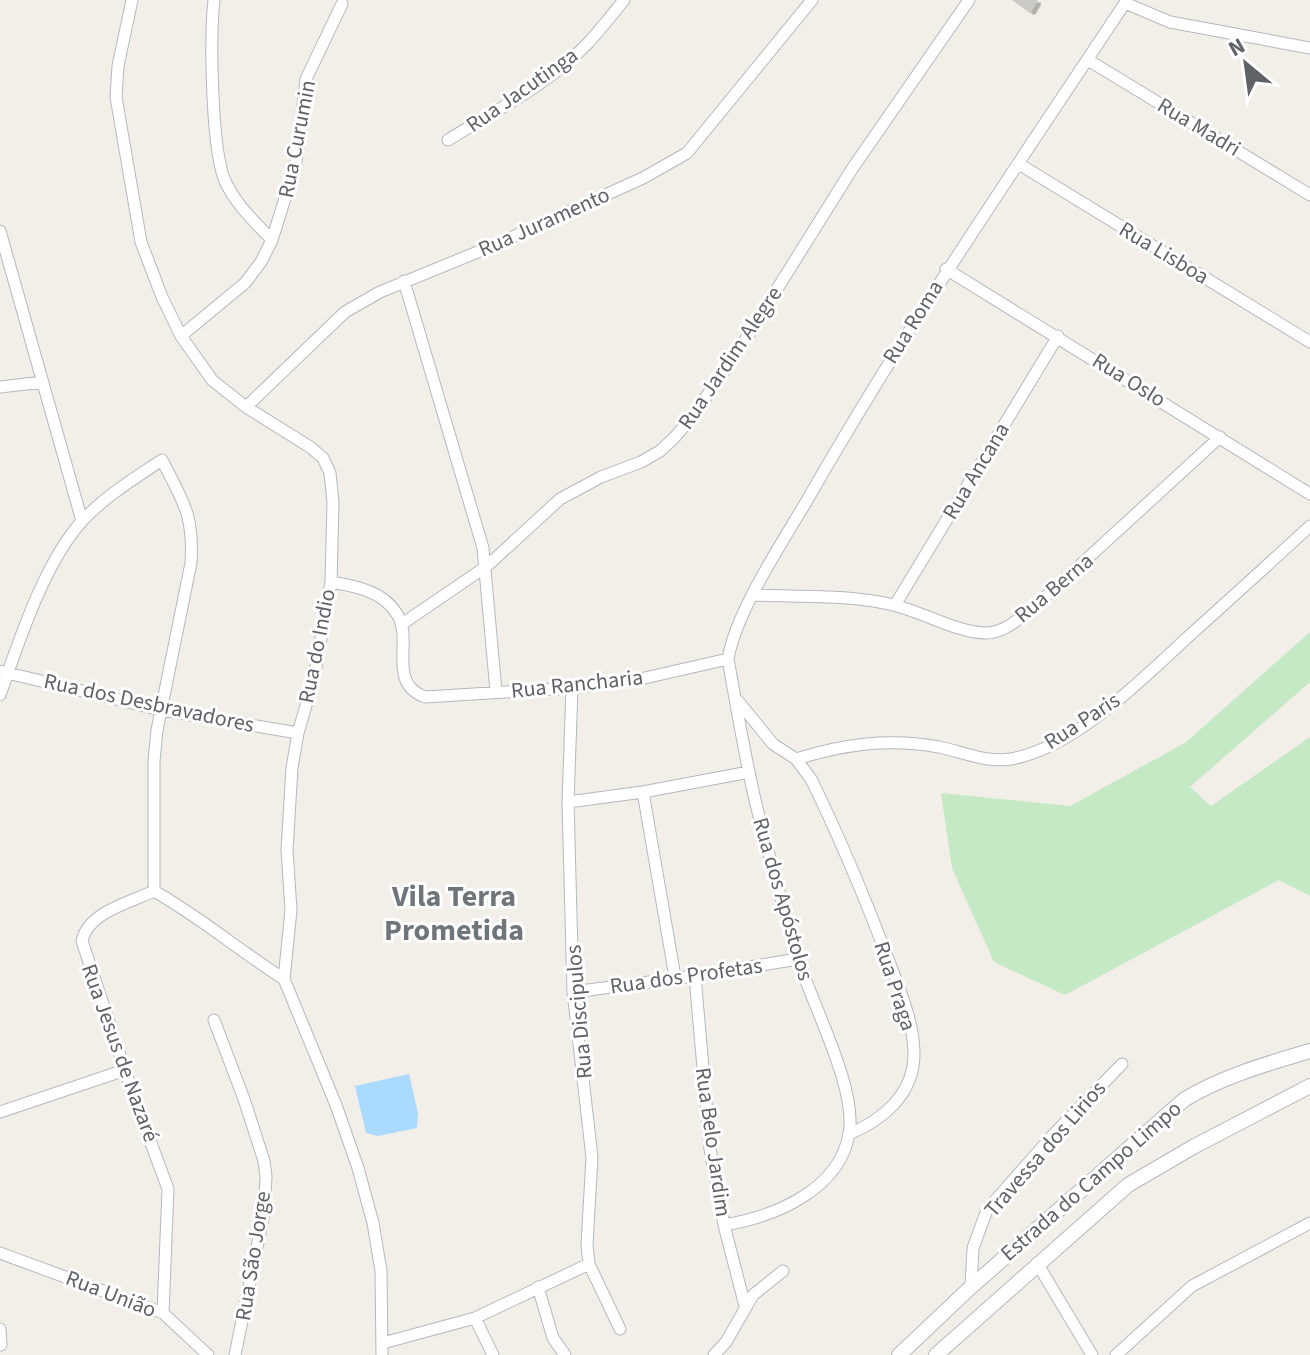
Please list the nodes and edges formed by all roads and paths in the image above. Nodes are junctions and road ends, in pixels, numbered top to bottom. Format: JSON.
{"nodes":[{"id":1,"x":132,"y":0,"type":"edge"},
{"id":2,"x":214,"y":0,"type":"edge"},
{"id":3,"x":624,"y":0,"type":"edge"},
{"id":4,"x":812,"y":0,"type":"edge"},
{"id":5,"x":969,"y":0,"type":"edge"},
{"id":6,"x":1126,"y":2,"type":"edge"},
{"id":7,"x":342,"y":4,"type":"dead end"},
{"id":8,"x":1310,"y":48,"type":"edge"},
{"id":9,"x":1088,"y":60,"type":"junction"},
{"id":10,"x":448,"y":140,"type":"dead end"},
{"id":11,"x":1019,"y":164,"type":"junction"},
{"id":12,"x":1310,"y":195,"type":"edge"},
{"id":13,"x":0,"y":231,"type":"edge"},
{"id":14,"x":272,"y":240,"type":"junction"},
{"id":15,"x":3,"y":254,"type":"edge"},
{"id":16,"x":946,"y":269,"type":"junction"},
{"id":17,"x":404,"y":281,"type":"junction"},
{"id":18,"x":181,"y":336,"type":"junction"},
{"id":19,"x":1058,"y":336,"type":"junction"},
{"id":20,"x":1310,"y":342,"type":"edge"},
{"id":21,"x":43,"y":382,"type":"junction"},
{"id":22,"x":0,"y":387,"type":"edge"},
{"id":23,"x":246,"y":407,"type":"junction"},
{"id":24,"x":1220,"y":437,"type":"junction"},
{"id":25,"x":1310,"y":494,"type":"edge"},
{"id":26,"x":82,"y":521,"type":"junction"},
{"id":27,"x":1310,"y":526,"type":"edge"},
{"id":28,"x":487,"y":566,"type":"junction"},
{"id":29,"x":331,"y":582,"type":"junction"},
{"id":30,"x":753,"y":595,"type":"junction"},
{"id":31,"x":895,"y":605,"type":"junction"},
{"id":32,"x":402,"y":624,"type":"junction"},
{"id":33,"x":728,"y":659,"type":"junction"},
{"id":34,"x":4,"y":672,"type":"edge"},
{"id":35,"x":572,"y":688,"type":"junction"},
{"id":36,"x":496,"y":691,"type":"junction"},
{"id":37,"x":0,"y":695,"type":"edge"},
{"id":38,"x":735,"y":698,"type":"junction"},
{"id":39,"x":161,"y":710,"type":"junction"},
{"id":40,"x":298,"y":733,"type":"junction"},
{"id":41,"x":796,"y":759,"type":"junction"},
{"id":42,"x":749,"y":772,"type":"junction"},
{"id":43,"x":643,"y":792,"type":"junction"},
{"id":44,"x":568,"y":802,"type":"junction"},
{"id":45,"x":154,"y":891,"type":"junction"},
{"id":46,"x":798,"y":959,"type":"junction"},
{"id":47,"x":695,"y":976,"type":"junction"},
{"id":48,"x":675,"y":977,"type":"junction"},
{"id":49,"x":284,"y":979,"type":"junction"},
{"id":50,"x":573,"y":992,"type":"junction"},
{"id":51,"x":214,"y":1020,"type":"dead end"},
{"id":52,"x":1310,"y":1051,"type":"edge"},
{"id":53,"x":1122,"y":1064,"type":"dead end"},
{"id":54,"x":125,"y":1070,"type":"junction"},
{"id":55,"x":1310,"y":1086,"type":"edge"},
{"id":56,"x":0,"y":1112,"type":"edge"},
{"id":57,"x":849,"y":1134,"type":"junction"},
{"id":58,"x":1310,"y":1223,"type":"edge"},
{"id":59,"x":724,"y":1225,"type":"junction"},
{"id":60,"x":0,"y":1253,"type":"edge"},
{"id":61,"x":1037,"y":1263,"type":"junction"},
{"id":62,"x":589,"y":1264,"type":"junction"},
{"id":63,"x":783,"y":1271,"type":"dead end"},
{"id":64,"x":538,"y":1287,"type":"junction"},
{"id":65,"x":971,"y":1287,"type":"junction"},
{"id":66,"x":745,"y":1306,"type":"junction"},
{"id":67,"x":163,"y":1313,"type":"junction"},
{"id":68,"x":475,"y":1318,"type":"junction"},
{"id":69,"x":0,"y":1329,"type":"edge"},
{"id":70,"x":620,"y":1329,"type":"dead end"},
{"id":71,"x":3,"y":1348,"type":"edge"},
{"id":72,"x":383,"y":1349,"type":"edge"},
{"id":73,"x":208,"y":1355,"type":"edge"},
{"id":74,"x":235,"y":1355,"type":"edge"},
{"id":75,"x":493,"y":1355,"type":"edge"},
{"id":76,"x":565,"y":1355,"type":"edge"},
{"id":77,"x":714,"y":1355,"type":"edge"},
{"id":78,"x":899,"y":1355,"type":"edge"},
{"id":79,"x":936,"y":1355,"type":"edge"},
{"id":80,"x":1092,"y":1355,"type":"edge"},
{"id":81,"x":1116,"y":1355,"type":"edge"}],
"edges":[{"from":1,"to":18,"type":"street","name":"Rua do Indio"},
{"from":2,"to":14,"type":"street"},
{"from":3,"to":10,"type":"street","name":"Rua Jacutinga"},
{"from":4,"to":17,"type":"street","name":"Rua Juramento"},
{"from":5,"to":28,"type":"street","name":"Rua Jardim Alegre"},
{"from":6,"to":8,"type":"street"},
{"from":6,"to":9,"type":"street","name":"Rua Roma"},
{"from":7,"to":14,"type":"street","name":"Rua Curumin"},
{"from":9,"to":11,"type":"street","name":"Rua Roma"},
{"from":9,"to":12,"type":"street","name":"Rua Madri"},
{"from":11,"to":16,"type":"street","name":"Rua Roma"},
{"from":11,"to":20,"type":"street","name":"Rua Lisboa"},
{"from":13,"to":15,"type":"street"},
{"from":14,"to":18,"type":"street","name":"Rua Curumin"},
{"from":15,"to":21,"type":"street"},
{"from":16,"to":19,"type":"street","name":"Rua Oslo"},
{"from":16,"to":30,"type":"street","name":"Rua Roma"},
{"from":17,"to":23,"type":"street","name":"Rua Juramento"},
{"from":17,"to":28,"type":"street"},
{"from":18,"to":23,"type":"street","name":"Rua do Indio"},
{"from":19,"to":24,"type":"street","name":"Rua Oslo"},
{"from":19,"to":31,"type":"street","name":"Rua Ancana"},
{"from":21,"to":22,"type":"street"},
{"from":21,"to":26,"type":"street"},
{"from":23,"to":29,"type":"street","name":"Rua do Indio"},
{"from":24,"to":25,"type":"street","name":"Rua Oslo"},
{"from":24,"to":31,"type":"street","name":"Rua Berna"},
{"from":26,"to":34,"type":"street"},
{"from":26,"to":39,"type":"street"},
{"from":27,"to":41,"type":"street","name":"Rua Paris"},
{"from":28,"to":32,"type":"street","name":"Rua Jardim Alegre"},
{"from":28,"to":36,"type":"street"},
{"from":29,"to":32,"type":"street"},
{"from":29,"to":40,"type":"street","name":"Rua do Indio"},
{"from":30,"to":31,"type":"street","name":"Rua Berna"},
{"from":30,"to":33,"type":"street","name":"Rua Roma"},
{"from":32,"to":36,"type":"street","name":"Rua Rancharia"},
{"from":33,"to":35,"type":"street","name":"Rua Rancharia"},
{"from":33,"to":38,"type":"street","name":"Rua dos Apóstolos"},
{"from":34,"to":37,"type":"street"},
{"from":34,"to":39,"type":"street","name":"Rua dos Desbravadores"},
{"from":35,"to":36,"type":"street","name":"Rua Rancharia"},
{"from":35,"to":44,"type":"street","name":"Rua Discipulos"},
{"from":38,"to":41,"type":"street","name":"Rua Praga"},
{"from":38,"to":42,"type":"street","name":"Rua dos Apóstolos"},
{"from":39,"to":40,"type":"street","name":"Rua dos Desbravadores"},
{"from":39,"to":45,"type":"street"},
{"from":40,"to":49,"type":"street","name":"Rua do Indio"},
{"from":41,"to":57,"type":"street","name":"Rua Praga"},
{"from":42,"to":43,"type":"street"},
{"from":42,"to":46,"type":"street","name":"Rua dos Apóstolos"},
{"from":43,"to":44,"type":"street"},
{"from":43,"to":48,"type":"street"},
{"from":44,"to":50,"type":"street","name":"Rua Discipulos"},
{"from":45,"to":49,"type":"street"},
{"from":45,"to":54,"type":"street","name":"Rua Jesus de Nazaré"},
{"from":46,"to":47,"type":"street","name":"Rua dos Profetas"},
{"from":46,"to":57,"type":"street","name":"Rua dos Apóstolos"},
{"from":47,"to":48,"type":"street","name":"Rua dos Profetas"},
{"from":47,"to":59,"type":"street","name":"Rua Belo Jardim"},
{"from":48,"to":50,"type":"street","name":"Rua dos Profetas"},
{"from":49,"to":72,"type":"street","name":"Rua do Indio"},
{"from":50,"to":62,"type":"street","name":"Rua Discipulos"},
{"from":51,"to":74,"type":"street","name":"Rua São Jorge"},
{"from":52,"to":65,"type":"street","name":"Estrada do Campo Limpo"},
{"from":53,"to":65,"type":"street","name":"Travessa dos Lirios"},
{"from":54,"to":56,"type":"street"},
{"from":54,"to":67,"type":"street","name":"Rua Jesus de Nazaré"},
{"from":55,"to":61,"type":"street","name":"Estrada do Campo Limpo"},
{"from":57,"to":59,"type":"street"},
{"from":58,"to":81,"type":"street"},
{"from":59,"to":66,"type":"street","name":"Rua Belo Jardim"},
{"from":60,"to":67,"type":"street","name":"Rua União"},
{"from":61,"to":79,"type":"street","name":"Estrada do Campo Limpo"},
{"from":61,"to":80,"type":"street"},
{"from":62,"to":64,"type":"street"},
{"from":62,"to":70,"type":"street","name":"Rua Discipulos"},
{"from":63,"to":66,"type":"street"},
{"from":64,"to":68,"type":"street"},
{"from":64,"to":76,"type":"street"},
{"from":65,"to":78,"type":"street","name":"Estrada do Campo Limpo"},
{"from":66,"to":77,"type":"street"},
{"from":67,"to":73,"type":"street","name":"Rua União"},
{"from":68,"to":72,"type":"street"},
{"from":68,"to":75,"type":"street"},
{"from":69,"to":71,"type":"street"}]}
